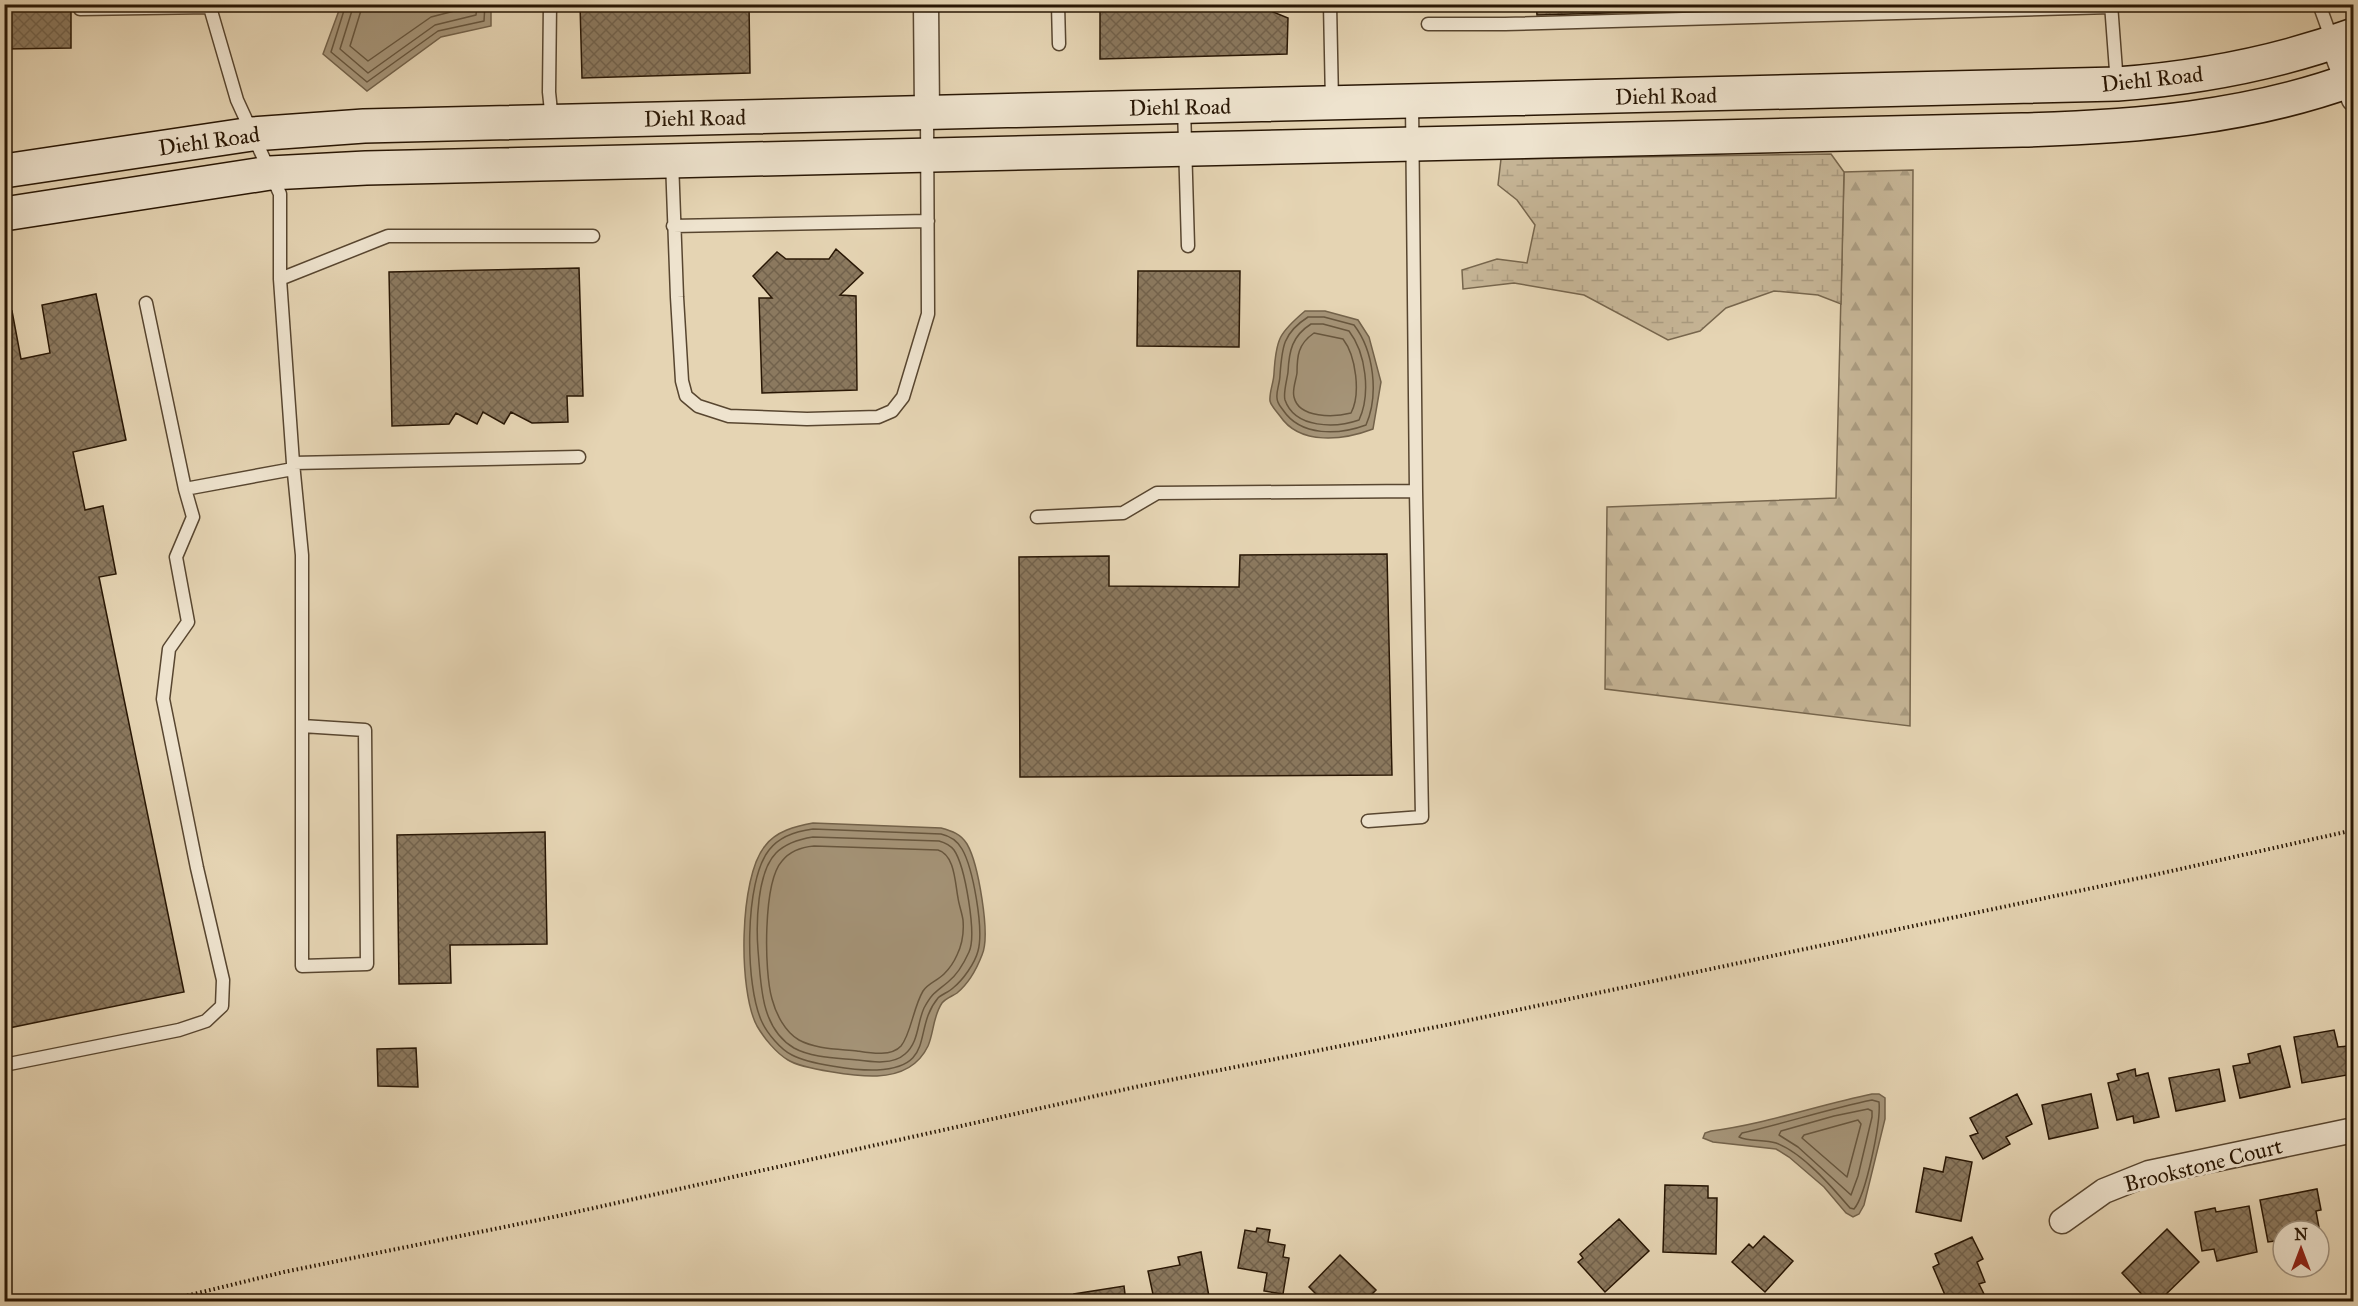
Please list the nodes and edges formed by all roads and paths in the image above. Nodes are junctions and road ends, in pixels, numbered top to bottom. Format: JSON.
{"nodes":[{"id":1,"x":550,"y":4,"type":"edge"},
{"id":2,"x":926,"y":4,"type":"edge"},
{"id":3,"x":1058,"y":4,"type":"edge"},
{"id":4,"x":1330,"y":4,"type":"edge"},
{"id":5,"x":2319,"y":4,"type":"edge"},
{"id":6,"x":210,"y":6,"type":"edge"},
{"id":7,"x":2111,"y":6,"type":"edge"},
{"id":8,"x":80,"y":9,"type":"dead end"},
{"id":9,"x":1428,"y":24,"type":"dead end"},
{"id":10,"x":2343,"y":39,"type":"edge"},
{"id":11,"x":1059,"y":44,"type":"dead end"},
{"id":12,"x":2117,"y":84,"type":"junction"},
{"id":13,"x":2351,"y":87,"type":"edge"},
{"id":14,"x":1412,"y":102,"type":"junction"},
{"id":15,"x":1333,"y":104,"type":"junction"},
{"id":16,"x":1184,"y":107,"type":"junction"},
{"id":17,"x":927,"y":113,"type":"junction"},
{"id":18,"x":552,"y":123,"type":"junction"},
{"id":19,"x":252,"y":134,"type":"junction"},
{"id":20,"x":1413,"y":144,"type":"junction"},
{"id":21,"x":1185,"y":149,"type":"junction"},
{"id":22,"x":927,"y":154,"type":"junction"},
{"id":23,"x":672,"y":159,"type":"junction"},
{"id":24,"x":4,"y":171,"type":"edge"},
{"id":25,"x":270,"y":173,"type":"junction"},
{"id":26,"x":4,"y":214,"type":"edge"},
{"id":27,"x":928,"y":221,"type":"junction"},
{"id":28,"x":673,"y":226,"type":"junction"},
{"id":29,"x":593,"y":236,"type":"dead end"},
{"id":30,"x":1188,"y":246,"type":"dead end"},
{"id":31,"x":280,"y":279,"type":"junction"},
{"id":32,"x":146,"y":303,"type":"dead end"},
{"id":33,"x":579,"y":457,"type":"dead end"},
{"id":34,"x":293,"y":466,"type":"junction"},
{"id":35,"x":185,"y":489,"type":"junction"},
{"id":36,"x":1416,"y":491,"type":"junction"},
{"id":37,"x":1037,"y":517,"type":"dead end"},
{"id":38,"x":302,"y":726,"type":"junction"},
{"id":39,"x":1368,"y":822,"type":"dead end"},
{"id":40,"x":2354,"y":831,"type":"edge"},
{"id":41,"x":4,"y":1065,"type":"edge"},
{"id":42,"x":2354,"y":1130,"type":"edge"},
{"id":43,"x":2062,"y":1221,"type":"dead end"},
{"id":44,"x":161,"y":1302,"type":"edge"}],
"edges":[{"from":1,"to":18,"type":"lane"},
{"from":2,"to":17,"type":"street"},
{"from":3,"to":11,"type":"lane"},
{"from":4,"to":15,"type":"lane"},
{"from":5,"to":10,"type":"lane"},
{"from":6,"to":8,"type":"lane"},
{"from":6,"to":19,"type":"lane"},
{"from":7,"to":9,"type":"lane"},
{"from":7,"to":12,"type":"lane"},
{"from":10,"to":12,"type":"street","name":"Diehl Road"},
{"from":10,"to":13,"type":"street"},
{"from":12,"to":14,"type":"street","name":"Diehl Road"},
{"from":13,"to":20,"type":"street","name":"Diehl Road"},
{"from":14,"to":15,"type":"street","name":"Diehl Road"},
{"from":14,"to":20,"type":"lane"},
{"from":15,"to":16,"type":"street","name":"Diehl Road"},
{"from":16,"to":17,"type":"street","name":"Diehl Road"},
{"from":16,"to":21,"type":"lane"},
{"from":17,"to":18,"type":"street","name":"Diehl Road"},
{"from":17,"to":22,"type":"lane"},
{"from":18,"to":19,"type":"street","name":"Diehl Road"},
{"from":19,"to":24,"type":"street","name":"Diehl Road"},
{"from":19,"to":25,"type":"lane"},
{"from":20,"to":21,"type":"street","name":"Diehl Road"},
{"from":20,"to":36,"type":"lane"},
{"from":21,"to":22,"type":"street","name":"Diehl Road"},
{"from":21,"to":30,"type":"lane"},
{"from":22,"to":23,"type":"street","name":"Diehl Road"},
{"from":22,"to":27,"type":"lane"},
{"from":23,"to":25,"type":"street","name":"Diehl Road"},
{"from":23,"to":28,"type":"lane"},
{"from":25,"to":26,"type":"street","name":"Diehl Road"},
{"from":25,"to":31,"type":"lane"},
{"from":27,"to":28,"type":"lane"},
{"from":27,"to":28,"type":"lane"},
{"from":29,"to":31,"type":"lane"},
{"from":31,"to":34,"type":"lane"},
{"from":32,"to":35,"type":"lane"},
{"from":33,"to":34,"type":"lane"},
{"from":34,"to":35,"type":"lane"},
{"from":34,"to":38,"type":"lane"},
{"from":35,"to":41,"type":"lane"},
{"from":36,"to":37,"type":"lane"},
{"from":36,"to":39,"type":"lane"},
{"from":38,"to":38,"type":"lane"},
{"from":40,"to":44,"type":"path"},
{"from":42,"to":43,"type":"street","name":"Brookstone Court"}]}
